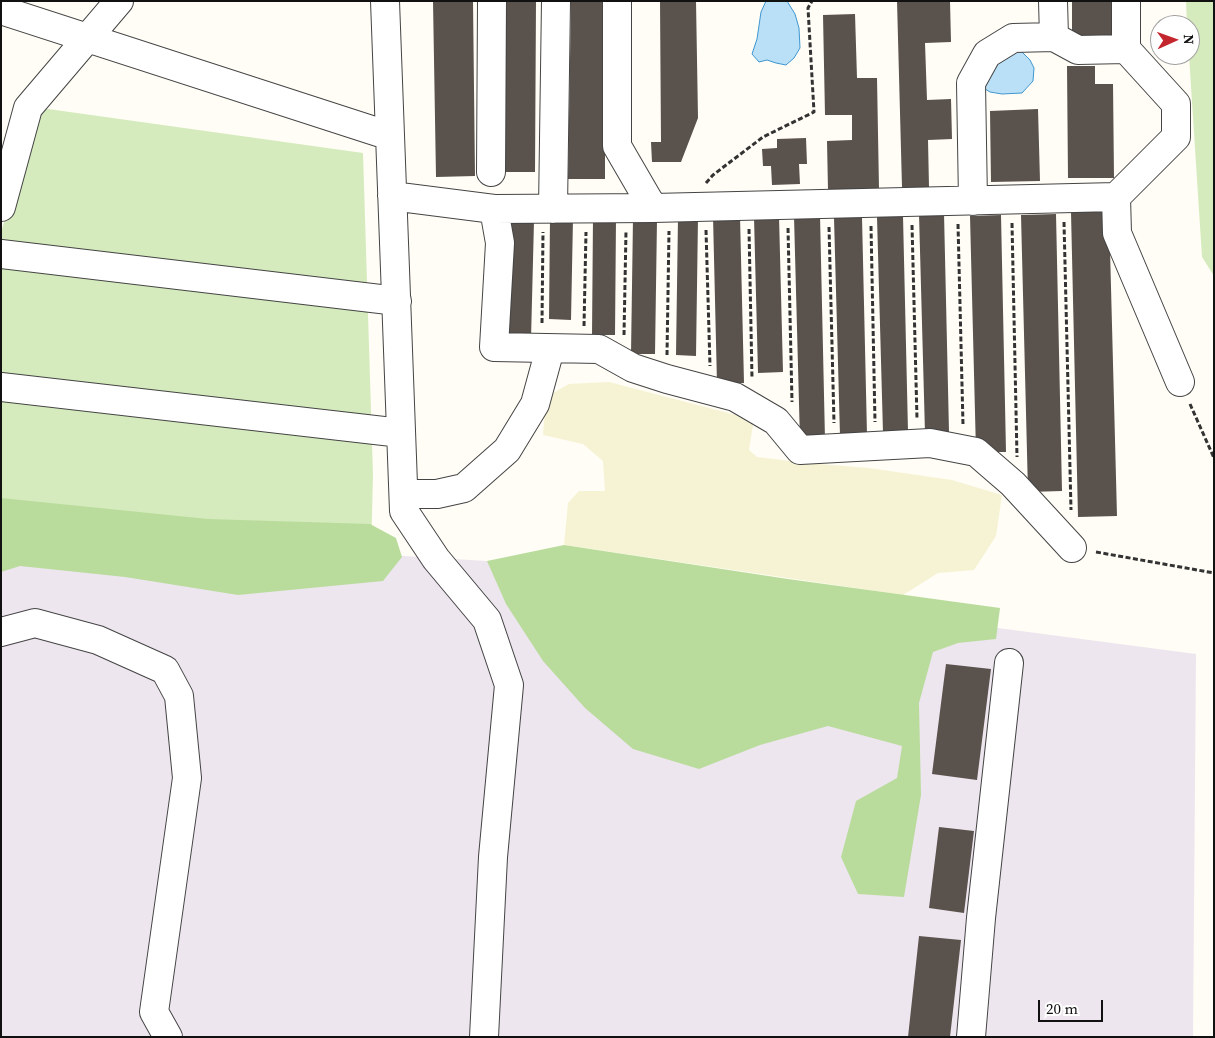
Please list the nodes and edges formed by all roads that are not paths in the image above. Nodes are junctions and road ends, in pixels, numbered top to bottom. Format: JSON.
{"nodes":[{"id":1,"x":119,"y":1,"type":"edge"},
{"id":2,"x":385,"y":1,"type":"edge"},
{"id":3,"x":492,"y":1,"type":"edge"},
{"id":4,"x":556,"y":1,"type":"edge"},
{"id":5,"x":617,"y":1,"type":"edge"},
{"id":6,"x":1053,"y":1,"type":"edge"},
{"id":7,"x":1126,"y":1,"type":"edge"},
{"id":8,"x":1,"y":10,"type":"edge"},
{"id":9,"x":1054,"y":37,"type":"junction"},
{"id":10,"x":88,"y":38,"type":"junction"},
{"id":11,"x":1126,"y":49,"type":"junction"},
{"id":12,"x":390,"y":136,"type":"junction"},
{"id":13,"x":491,"y":172,"type":"dead end"},
{"id":14,"x":392,"y":196,"type":"junction"},
{"id":15,"x":1116,"y":197,"type":"junction"},
{"id":16,"x":966,"y":201,"type":"junction"},
{"id":17,"x":1,"y":207,"type":"edge"},
{"id":18,"x":678,"y":208,"type":"junction"},
{"id":19,"x":494,"y":209,"type":"junction"},
{"id":20,"x":548,"y":209,"type":"junction"},
{"id":21,"x":1,"y":254,"type":"edge"},
{"id":22,"x":396,"y":301,"type":"junction"},
{"id":23,"x":546,"y":349,"type":"junction"},
{"id":24,"x":1180,"y":382,"type":"road end"},
{"id":25,"x":1,"y":387,"type":"edge"},
{"id":26,"x":402,"y":433,"type":"junction"},
{"id":27,"x":404,"y":494,"type":"junction"},
{"id":28,"x":1072,"y":548,"type":"road end"},
{"id":29,"x":1,"y":632,"type":"edge"},
{"id":30,"x":1009,"y":663,"type":"dead end"},
{"id":31,"x":168,"y":1037,"type":"edge"},
{"id":32,"x":484,"y":1037,"type":"edge"},
{"id":33,"x":971,"y":1037,"type":"edge"}],
"edges":[{"from":1,"to":10,"type":"street"},
{"from":2,"to":12,"type":"street"},
{"from":3,"to":13,"type":"street"},
{"from":4,"to":20,"type":"street"},
{"from":5,"to":18,"type":"street"},
{"from":6,"to":9,"type":"street"},
{"from":7,"to":11,"type":"street"},
{"from":8,"to":10,"type":"street"},
{"from":9,"to":11,"type":"street"},
{"from":9,"to":16,"type":"street"},
{"from":10,"to":12,"type":"street"},
{"from":10,"to":17,"type":"street"},
{"from":11,"to":15,"type":"street"},
{"from":12,"to":14,"type":"street"},
{"from":14,"to":19,"type":"street"},
{"from":14,"to":22,"type":"street"},
{"from":15,"to":16,"type":"street"},
{"from":15,"to":24,"type":"street"},
{"from":16,"to":18,"type":"street"},
{"from":18,"to":20,"type":"street"},
{"from":19,"to":20,"type":"street"},
{"from":19,"to":23,"type":"street"},
{"from":21,"to":22,"type":"street"},
{"from":22,"to":26,"type":"street"},
{"from":23,"to":27,"type":"street"},
{"from":23,"to":28,"type":"street"},
{"from":25,"to":26,"type":"street"},
{"from":26,"to":27,"type":"street"},
{"from":27,"to":32,"type":"street"},
{"from":29,"to":31,"type":"street"},
{"from":30,"to":33,"type":"street"}]}
